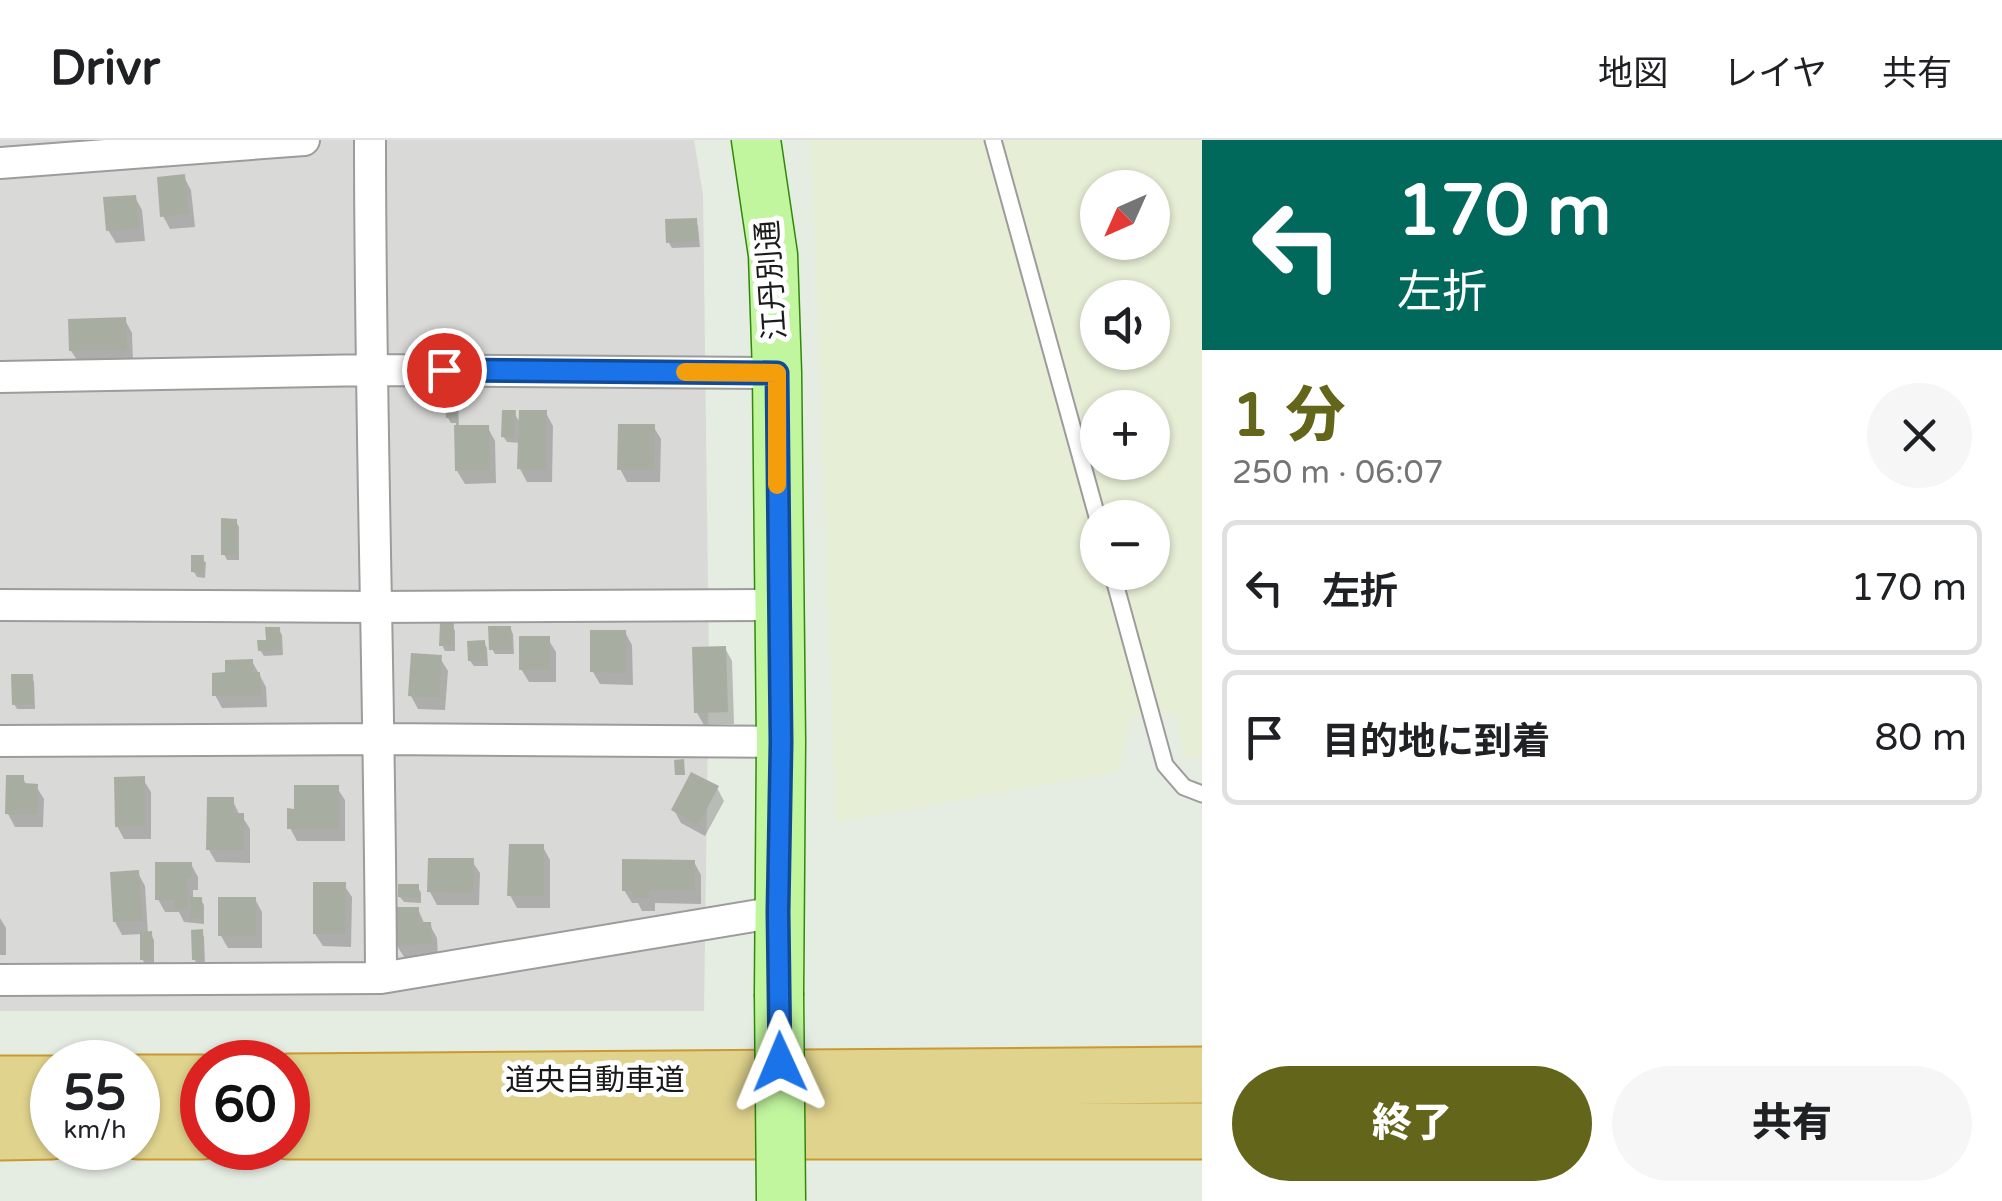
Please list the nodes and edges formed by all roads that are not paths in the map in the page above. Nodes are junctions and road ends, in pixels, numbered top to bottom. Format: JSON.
{"nodes":[{"id":1,"x":304,"y":140,"type":"edge"},
{"id":2,"x":370,"y":140,"type":"edge"},
{"id":3,"x":756,"y":140,"type":"edge"},
{"id":4,"x":993,"y":140,"type":"edge"},
{"id":5,"x":0,"y":163,"type":"edge"},
{"id":6,"x":370,"y":370,"type":"junction"},
{"id":7,"x":777,"y":373,"type":"junction"},
{"id":8,"x":0,"y":377,"type":"edge"},
{"id":9,"x":1092,"y":500,"type":"edge"},
{"id":10,"x":1117,"y":590,"type":"edge"},
{"id":11,"x":0,"y":605,"type":"edge"},
{"id":12,"x":778,"y":605,"type":"junction"},
{"id":13,"x":376,"y":607,"type":"junction"},
{"id":14,"x":380,"y":739,"type":"junction"},
{"id":15,"x":0,"y":741,"type":"edge"},
{"id":16,"x":781,"y":742,"type":"junction"},
{"id":17,"x":1202,"y":794,"type":"edge"},
{"id":18,"x":778,"y":912,"type":"junction"},
{"id":19,"x":382,"y":978,"type":"junction"},
{"id":20,"x":0,"y":980,"type":"edge"},
{"id":21,"x":1202,"y":1075,"type":"edge"},
{"id":22,"x":310,"y":1082,"type":"edge"},
{"id":23,"x":0,"y":1084,"type":"edge"},
{"id":24,"x":30,"y":1084,"type":"edge"},
{"id":25,"x":1202,"y":1130,"type":"edge"},
{"id":26,"x":310,"y":1131,"type":"edge"},
{"id":27,"x":0,"y":1132,"type":"edge"},
{"id":28,"x":30,"y":1132,"type":"edge"},
{"id":29,"x":781,"y":1201,"type":"edge"}],
"edges":[{"from":1,"to":5,"type":"street"},
{"from":2,"to":6,"type":"street"},
{"from":3,"to":7,"type":"main road","name":"江丹別通"},
{"from":4,"to":9,"type":"lane"},
{"from":6,"to":7,"type":"street"},
{"from":6,"to":8,"type":"street"},
{"from":6,"to":13,"type":"street"},
{"from":7,"to":12,"type":"main road","name":"江丹別通"},
{"from":10,"to":17,"type":"lane"},
{"from":11,"to":13,"type":"street"},
{"from":12,"to":13,"type":"street"},
{"from":12,"to":16,"type":"main road","name":"江丹別通"},
{"from":13,"to":14,"type":"street"},
{"from":14,"to":15,"type":"street"},
{"from":14,"to":16,"type":"street"},
{"from":14,"to":19,"type":"street"},
{"from":16,"to":18,"type":"main road","name":"江丹別通"},
{"from":18,"to":19,"type":"street"},
{"from":18,"to":29,"type":"main road","name":"江丹別通","bridge":true},
{"from":19,"to":20,"type":"street"},
{"from":21,"to":22,"type":"highway","name":"道央自動車道"},
{"from":23,"to":24,"type":"highway"},
{"from":25,"to":26,"type":"highway","name":"道央自動車道"},
{"from":27,"to":28,"type":"highway"}]}
